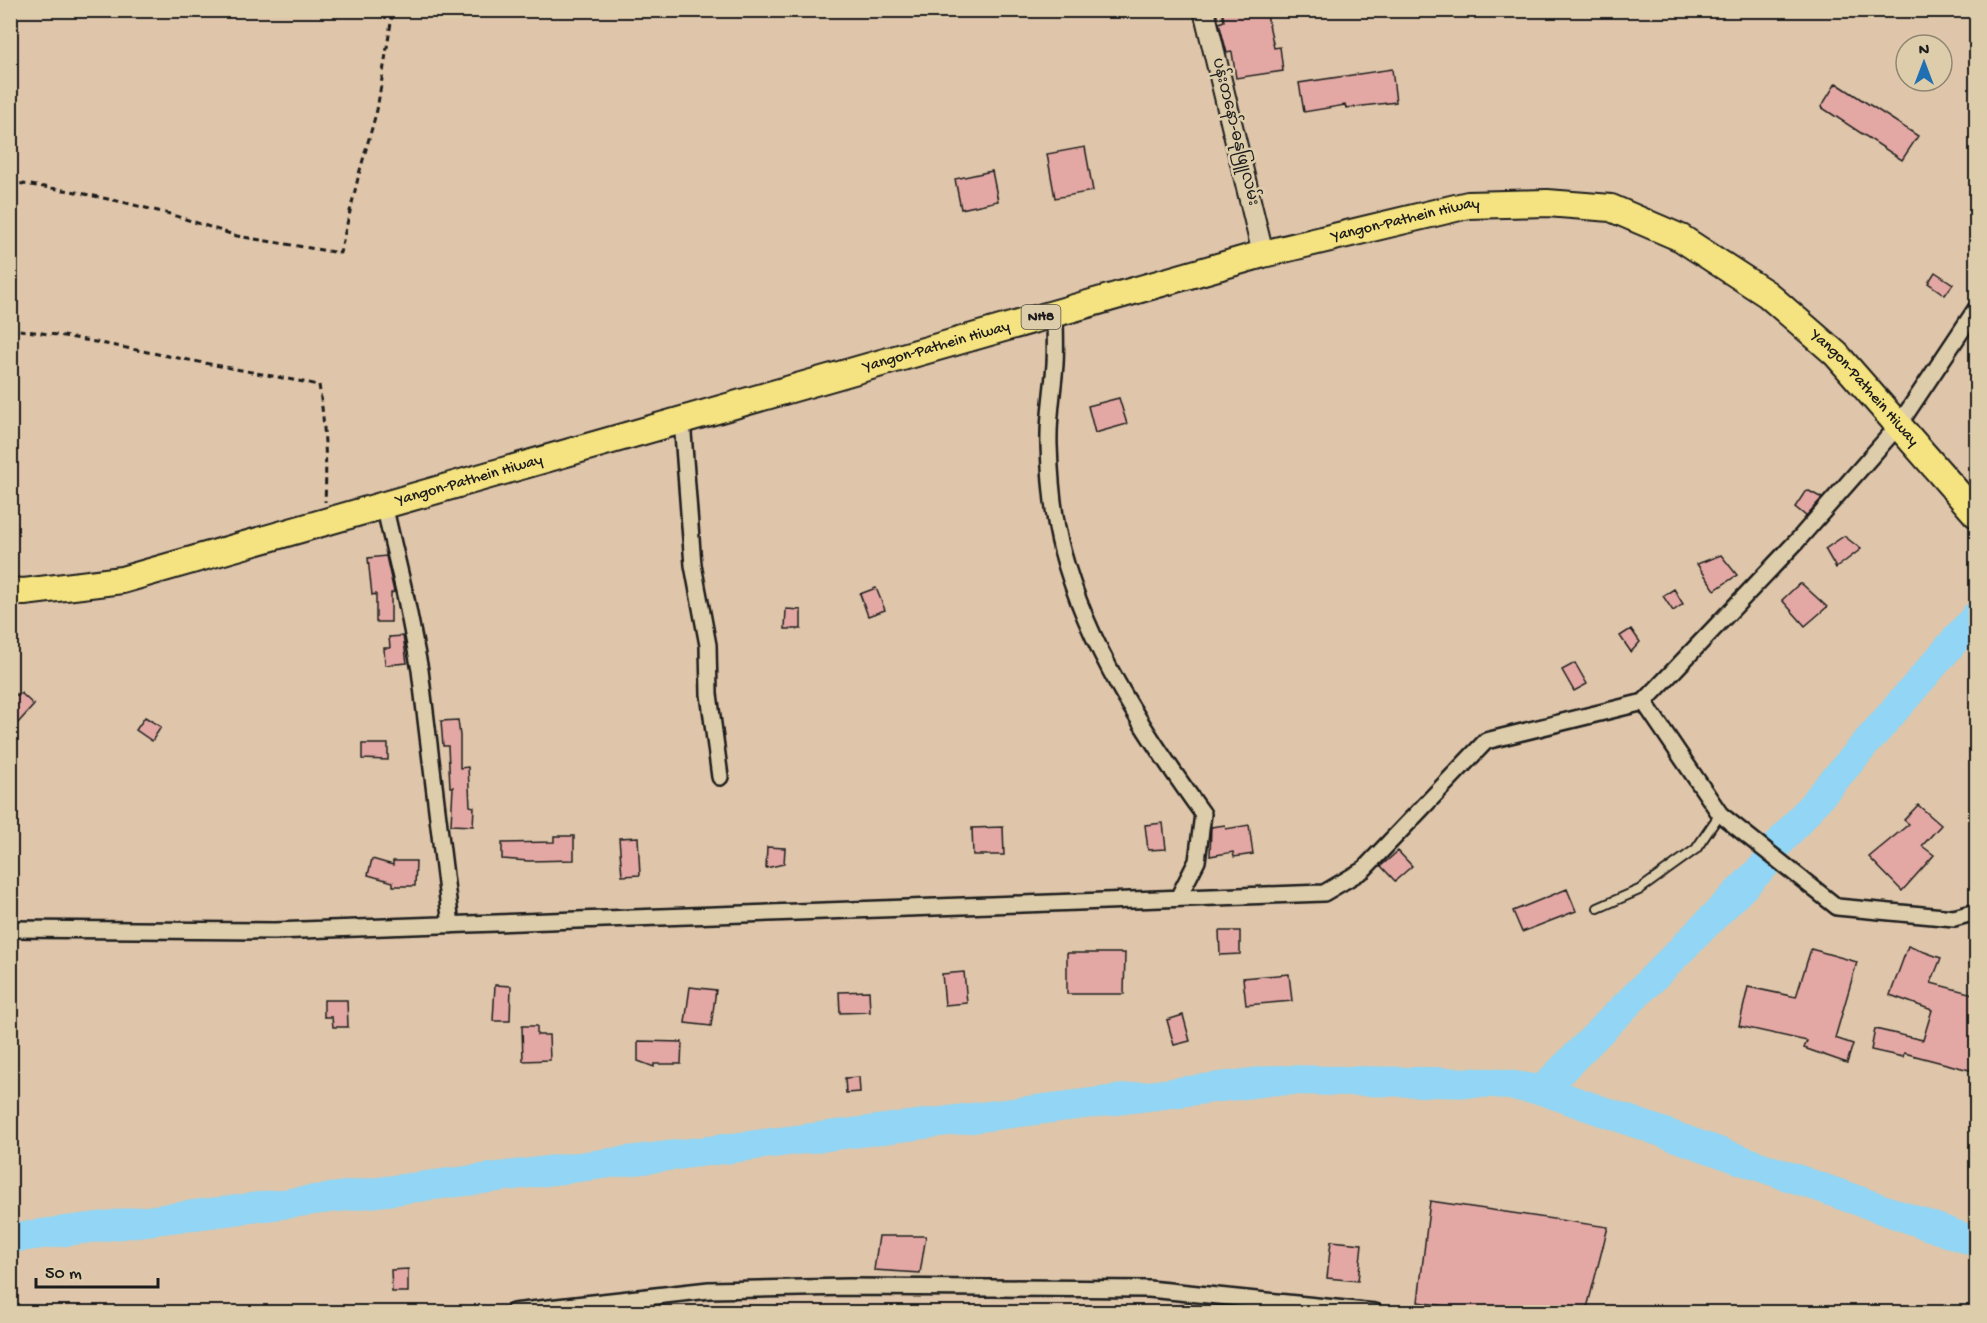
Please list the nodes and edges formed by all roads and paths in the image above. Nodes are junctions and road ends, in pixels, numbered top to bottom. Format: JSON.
{"nodes":[{"id":1,"x":393,"y":10,"type":"edge"},
{"id":2,"x":1204,"y":10,"type":"edge"},
{"id":3,"x":10,"y":182,"type":"edge"},
{"id":4,"x":1263,"y":254,"type":"junction"},
{"id":5,"x":1977,"y":309,"type":"edge"},
{"id":6,"x":1055,"y":313,"type":"junction"},
{"id":7,"x":10,"y":326,"type":"edge"},
{"id":8,"x":682,"y":420,"type":"junction"},
{"id":9,"x":1898,"y":426,"type":"junction"},
{"id":10,"x":384,"y":505,"type":"junction"},
{"id":11,"x":1977,"y":514,"type":"edge"},
{"id":12,"x":324,"y":522,"type":"junction"},
{"id":13,"x":10,"y":591,"type":"edge"},
{"id":14,"x":1644,"y":702,"type":"junction"},
{"id":15,"x":720,"y":777,"type":"dead end"},
{"id":16,"x":1720,"y":814,"type":"junction"},
{"id":17,"x":1178,"y":898,"type":"junction"},
{"id":18,"x":1598,"y":908,"type":"dead end"},
{"id":19,"x":1977,"y":912,"type":"edge"},
{"id":20,"x":451,"y":925,"type":"junction"},
{"id":21,"x":10,"y":929,"type":"edge"},
{"id":22,"x":513,"y":1312,"type":"edge"},
{"id":23,"x":1375,"y":1312,"type":"edge"}],
"edges":[{"from":1,"to":3,"type":"path"},
{"from":2,"to":4,"type":"street","name":"ပန်းတနော်-ဓနုဖြူလမ်း"},
{"from":4,"to":6,"type":"highway","name":"Yangon-Pathein Hiway","number":"NH8"},
{"from":4,"to":9,"type":"highway","name":"Yangon-Pathein Hiway","number":"NH8"},
{"from":5,"to":9,"type":"street"},
{"from":6,"to":8,"type":"highway","name":"Yangon-Pathein Hiway","number":"NH8"},
{"from":6,"to":17,"type":"street"},
{"from":7,"to":12,"type":"path"},
{"from":8,"to":10,"type":"highway","name":"Yangon-Pathein Hiway","number":"NH8"},
{"from":8,"to":15,"type":"street"},
{"from":9,"to":11,"type":"highway","name":"Yangon-Pathein Hiway","number":"NH8"},
{"from":9,"to":14,"type":"street"},
{"from":10,"to":12,"type":"highway","name":"Yangon-Pathein Hiway","number":"NH8"},
{"from":10,"to":20,"type":"street"},
{"from":12,"to":13,"type":"highway","name":"Yangon-Pathein Hiway","number":"NH8"},
{"from":14,"to":16,"type":"street"},
{"from":14,"to":17,"type":"street"},
{"from":16,"to":18,"type":"lane"},
{"from":16,"to":19,"type":"street"},
{"from":17,"to":20,"type":"street"},
{"from":20,"to":21,"type":"street"},
{"from":22,"to":23,"type":"street"}]}
